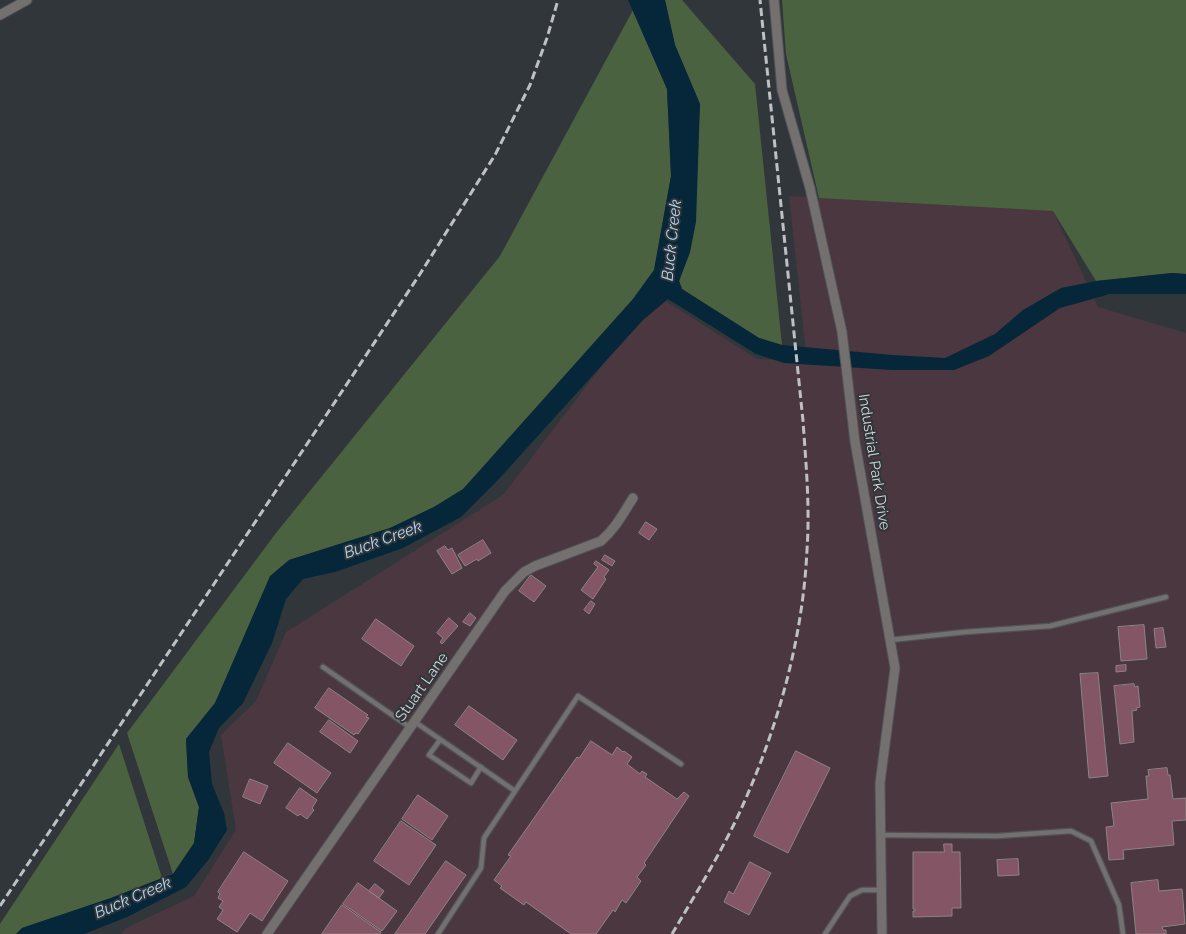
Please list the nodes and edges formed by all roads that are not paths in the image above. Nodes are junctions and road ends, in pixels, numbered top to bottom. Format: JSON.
{"nodes":[{"id":1,"x":28,"y":0,"type":"edge"},
{"id":2,"x":774,"y":0,"type":"edge"},
{"id":3,"x":0,"y":15,"type":"edge"},
{"id":4,"x":633,"y":498,"type":"dead end"},
{"id":5,"x":1166,"y":597,"type":"dead end"},
{"id":6,"x":890,"y":640,"type":"junction"},
{"id":7,"x":323,"y":668,"type":"dead end"},
{"id":8,"x":413,"y":725,"type":"junction"},
{"id":9,"x":440,"y":740,"type":"junction"},
{"id":10,"x":682,"y":764,"type":"dead end"},
{"id":11,"x":481,"y":767,"type":"junction"},
{"id":12,"x":515,"y":791,"type":"junction"},
{"id":13,"x":882,"y":834,"type":"junction"},
{"id":14,"x":882,"y":890,"type":"junction"},
{"id":15,"x":267,"y":934,"type":"edge"},
{"id":16,"x":438,"y":934,"type":"edge"},
{"id":17,"x":825,"y":934,"type":"edge"},
{"id":18,"x":882,"y":934,"type":"edge"},
{"id":19,"x":1124,"y":934,"type":"edge"}],
"edges":[{"from":1,"to":3,"type":"street"},
{"from":2,"to":6,"type":"street","name":"Industrial Park Drive"},
{"from":4,"to":8,"type":"street","name":"Stuart Lane"},
{"from":5,"to":6,"type":"lane"},
{"from":6,"to":13,"type":"street","name":"Industrial Park Drive"},
{"from":7,"to":8,"type":"lane"},
{"from":8,"to":9,"type":"lane"},
{"from":8,"to":15,"type":"street","name":"Stuart Lane"},
{"from":9,"to":11,"type":"lane"},
{"from":9,"to":11,"type":"lane"},
{"from":10,"to":12,"type":"lane"},
{"from":11,"to":12,"type":"lane"},
{"from":12,"to":16,"type":"lane"},
{"from":13,"to":14,"type":"street","name":"Industrial Park Drive"},
{"from":13,"to":19,"type":"lane"},
{"from":14,"to":17,"type":"lane"},
{"from":14,"to":18,"type":"street","name":"Industrial Park Drive"}]}
